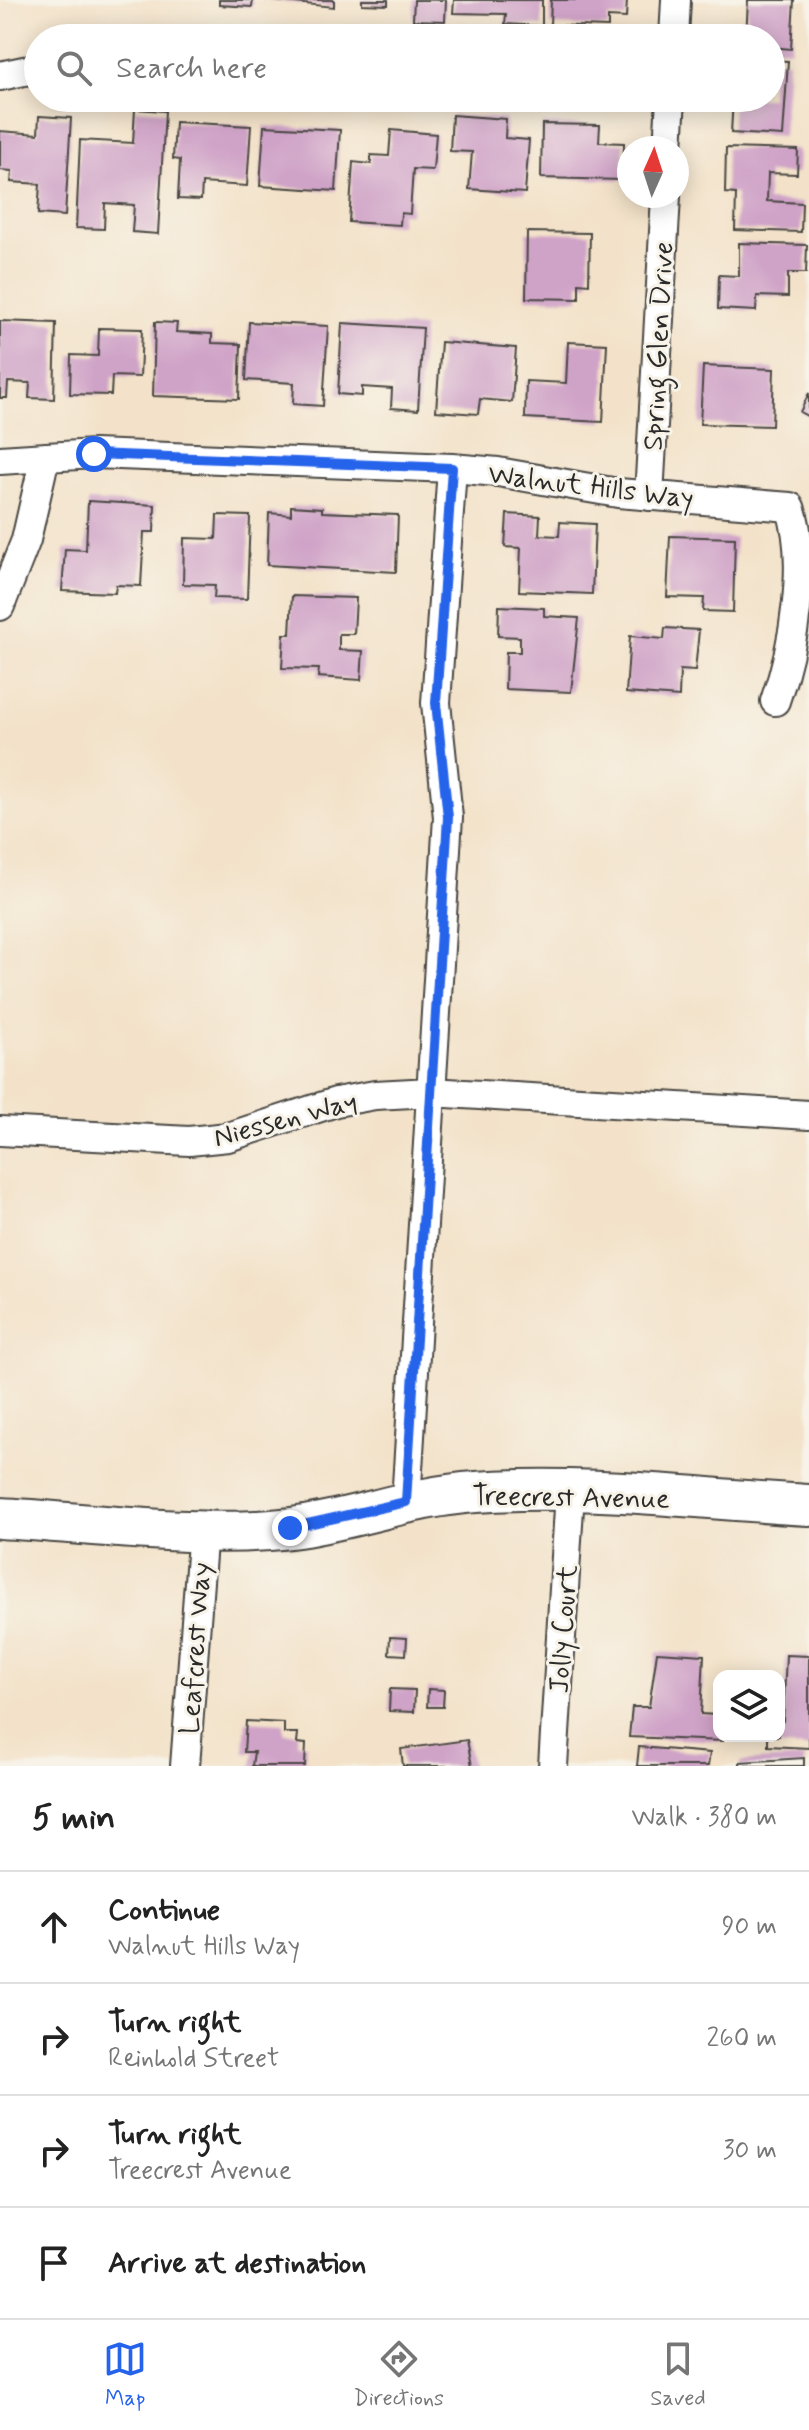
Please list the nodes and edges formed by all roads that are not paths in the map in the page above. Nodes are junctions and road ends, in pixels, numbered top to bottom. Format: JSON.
{"nodes":[{"id":1,"x":676,"y":0,"type":"edge"},
{"id":2,"x":675,"y":24,"type":"edge"},
{"id":3,"x":24,"y":71,"type":"edge"},
{"id":4,"x":0,"y":76,"type":"edge"},
{"id":5,"x":670,"y":112,"type":"edge"},
{"id":6,"x":669,"y":136,"type":"edge"},
{"id":7,"x":665,"y":208,"type":"edge"},
{"id":8,"x":45,"y":457,"type":"junction"},
{"id":9,"x":0,"y":460,"type":"edge"},
{"id":10,"x":452,"y":468,"type":"junction"},
{"id":11,"x":649,"y":496,"type":"junction"},
{"id":12,"x":0,"y":606,"type":"edge"},
{"id":13,"x":775,"y":701,"type":"dead end"},
{"id":14,"x":431,"y":1092,"type":"junction"},
{"id":15,"x":809,"y":1115,"type":"edge"},
{"id":16,"x":0,"y":1131,"type":"edge"},
{"id":17,"x":570,"y":1492,"type":"junction"},
{"id":18,"x":406,"y":1502,"type":"junction"},
{"id":19,"x":809,"y":1505,"type":"edge"},
{"id":20,"x":0,"y":1518,"type":"edge"},
{"id":21,"x":203,"y":1529,"type":"junction"},
{"id":22,"x":185,"y":1766,"type":"edge"},
{"id":23,"x":553,"y":1766,"type":"edge"}],
"edges":[{"from":1,"to":2,"type":"street"},
{"from":3,"to":4,"type":"street"},
{"from":5,"to":6,"type":"street"},
{"from":7,"to":11,"type":"street","name":"Spring Glen Drive"},
{"from":8,"to":9,"type":"street","name":"Walnut Hills Way"},
{"from":8,"to":10,"type":"street","name":"Walnut Hills Way"},
{"from":8,"to":12,"type":"street"},
{"from":10,"to":11,"type":"street","name":"Walnut Hills Way"},
{"from":10,"to":14,"type":"street"},
{"from":11,"to":13,"type":"street","name":"Walnut Hills Way"},
{"from":14,"to":15,"type":"street","name":"Niessen Way"},
{"from":14,"to":16,"type":"street","name":"Niessen Way"},
{"from":14,"to":18,"type":"street"},
{"from":17,"to":18,"type":"street","name":"Treecrest Avenue"},
{"from":17,"to":19,"type":"street","name":"Treecrest Avenue"},
{"from":17,"to":23,"type":"street","name":"Jolly Court"},
{"from":18,"to":21,"type":"street","name":"Treecrest Avenue"},
{"from":20,"to":21,"type":"street","name":"Treecrest Avenue"},
{"from":21,"to":22,"type":"street","name":"Leafcrest Way"}]}
